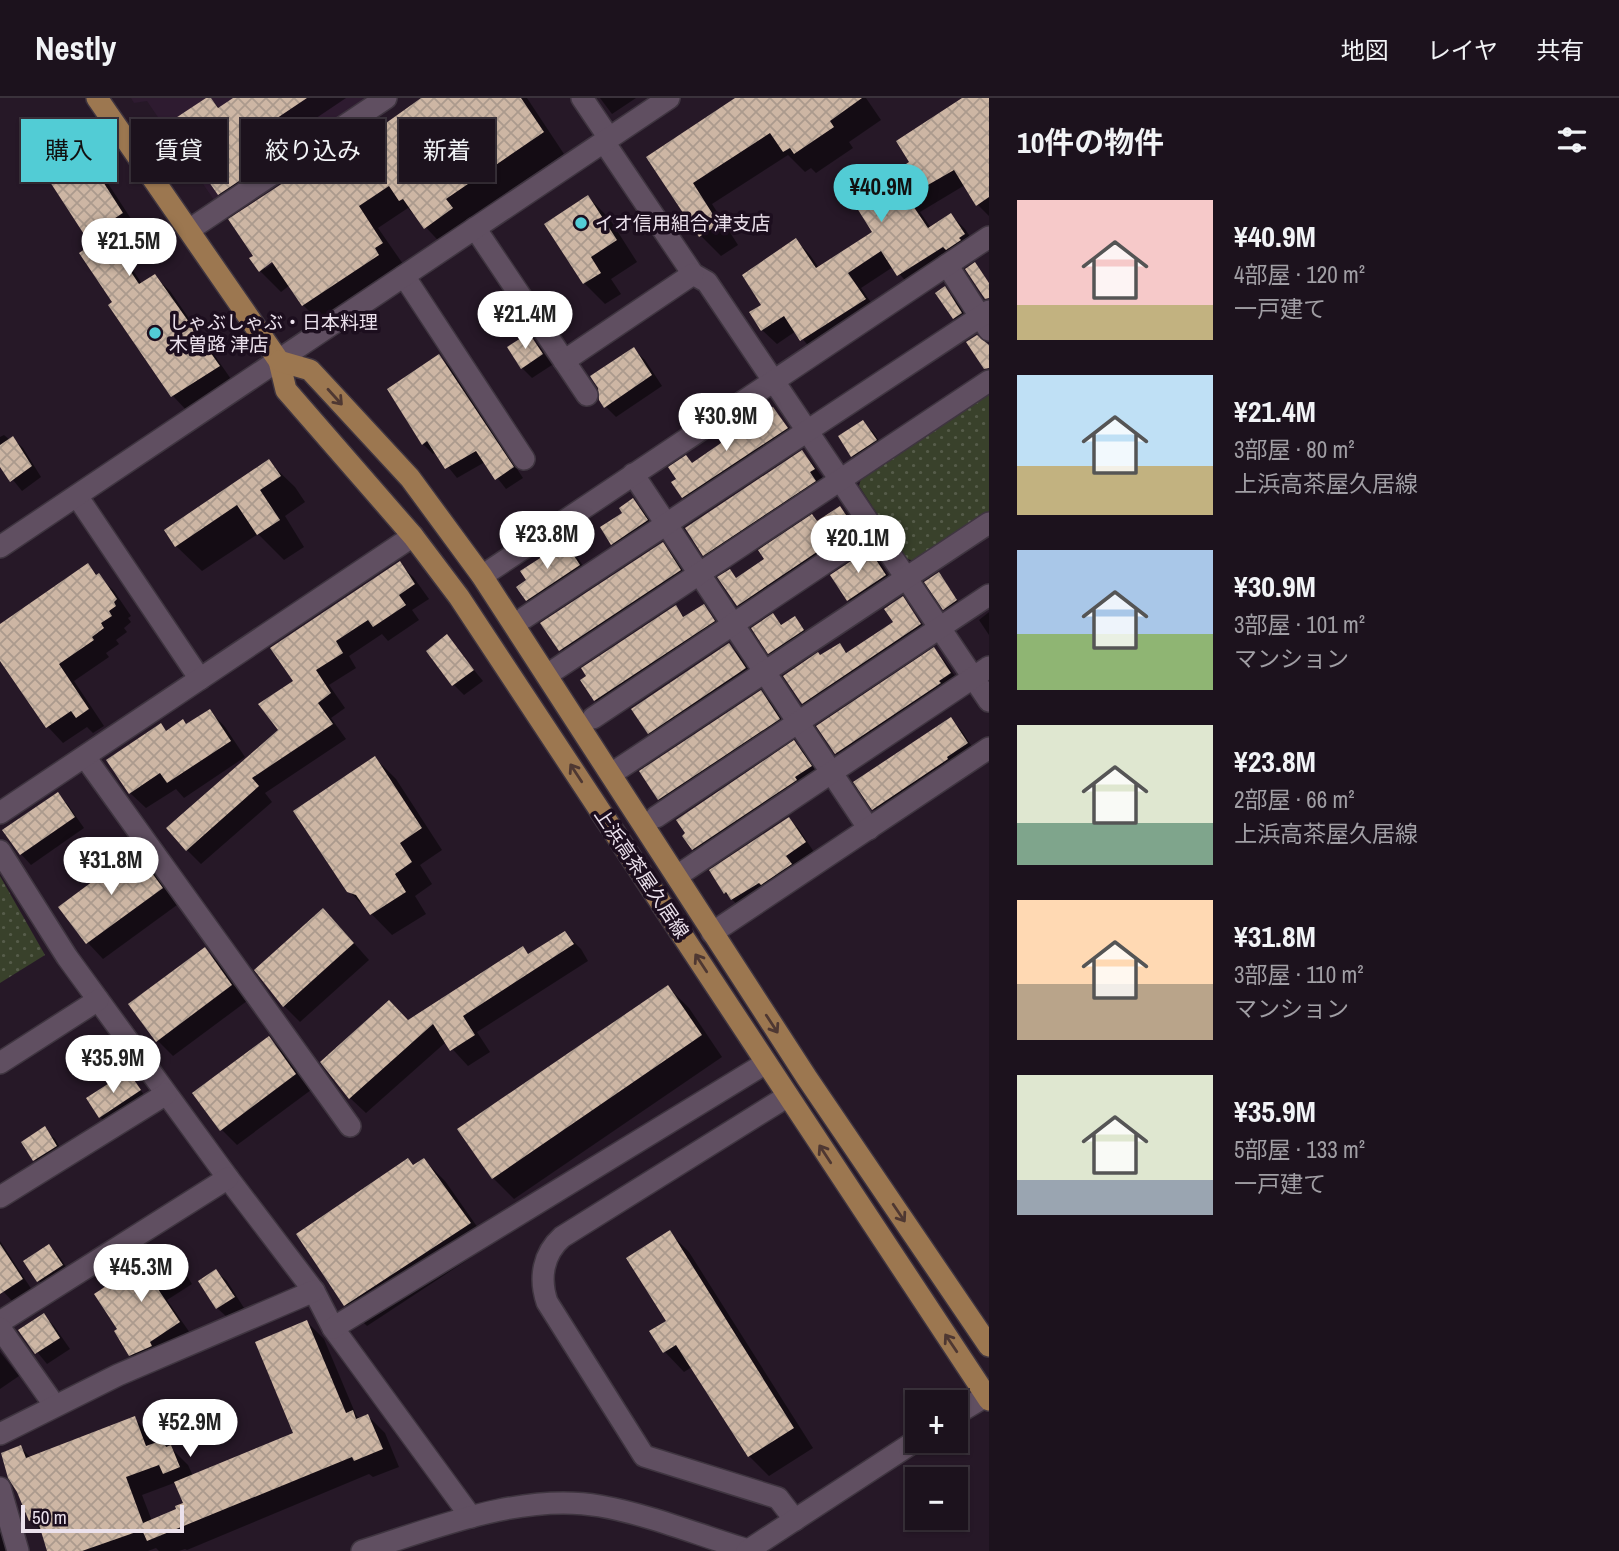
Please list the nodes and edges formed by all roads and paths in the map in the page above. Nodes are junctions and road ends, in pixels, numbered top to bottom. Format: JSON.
{"nodes":[{"id":1,"x":97,"y":98,"type":"edge"},
{"id":2,"x":386,"y":98,"type":"edge"},
{"id":3,"x":582,"y":98,"type":"edge"},
{"id":4,"x":669,"y":98,"type":"edge"},
{"id":5,"x":607,"y":140,"type":"junction"},
{"id":6,"x":475,"y":228,"type":"junction"},
{"id":7,"x":189,"y":230,"type":"junction"},
{"id":8,"x":989,"y":237,"type":"edge"},
{"id":9,"x":947,"y":265,"type":"junction"},
{"id":10,"x":693,"y":274,"type":"junction"},
{"id":11,"x":404,"y":276,"type":"junction"},
{"id":12,"x":986,"y":319,"type":"edge"},
{"id":13,"x":564,"y":361,"type":"junction"},
{"id":14,"x":279,"y":362,"type":"junction"},
{"id":15,"x":773,"y":380,"type":"junction"},
{"id":16,"x":989,"y":381,"type":"edge"},
{"id":17,"x":587,"y":396,"type":"dead end"},
{"id":18,"x":808,"y":431,"type":"junction"},
{"id":19,"x":524,"y":459,"type":"dead end"},
{"id":20,"x":633,"y":474,"type":"junction"},
{"id":21,"x":840,"y":480,"type":"junction"},
{"id":22,"x":77,"y":496,"type":"junction"},
{"id":23,"x":989,"y":523,"type":"edge"},
{"id":24,"x":667,"y":525,"type":"junction"},
{"id":25,"x":874,"y":530,"type":"junction"},
{"id":26,"x":413,"y":536,"type":"junction"},
{"id":27,"x":0,"y":547,"type":"edge"},
{"id":28,"x":699,"y":574,"type":"junction"},
{"id":29,"x":482,"y":576,"type":"junction"},
{"id":30,"x":906,"y":578,"type":"junction"},
{"id":31,"x":989,"y":595,"type":"edge"},
{"id":32,"x":524,"y":618,"type":"dead end"},
{"id":33,"x":733,"y":625,"type":"junction"},
{"id":34,"x":940,"y":628,"type":"junction"},
{"id":35,"x":981,"y":672,"type":"edge"},
{"id":36,"x":765,"y":673,"type":"junction"},
{"id":37,"x":547,"y":675,"type":"junction"},
{"id":38,"x":200,"y":679,"type":"junction"},
{"id":39,"x":989,"y":701,"type":"edge"},
{"id":40,"x":593,"y":718,"type":"dead end"},
{"id":41,"x":798,"y":722,"type":"junction"},
{"id":42,"x":989,"y":748,"type":"edge"},
{"id":43,"x":85,"y":757,"type":"junction"},
{"id":44,"x":831,"y":772,"type":"junction"},
{"id":45,"x":611,"y":774,"type":"junction"},
{"id":46,"x":0,"y":813,"type":"edge"},
{"id":47,"x":656,"y":817,"type":"dead end"},
{"id":48,"x":869,"y":829,"type":"junction"},
{"id":49,"x":0,"y":851,"type":"edge"},
{"id":50,"x":677,"y":876,"type":"junction"},
{"id":51,"x":712,"y":933,"type":"junction"},
{"id":52,"x":98,"y":1000,"type":"junction"},
{"id":53,"x":0,"y":1063,"type":"edge"},
{"id":54,"x":766,"y":1063,"type":"junction"},
{"id":55,"x":166,"y":1094,"type":"junction"},
{"id":56,"x":788,"y":1096,"type":"junction"},
{"id":57,"x":350,"y":1126,"type":"dead end"},
{"id":58,"x":228,"y":1178,"type":"junction"},
{"id":59,"x":0,"y":1197,"type":"edge"},
{"id":60,"x":314,"y":1291,"type":"junction"},
{"id":61,"x":0,"y":1322,"type":"edge"},
{"id":62,"x":0,"y":1328,"type":"edge"},
{"id":63,"x":333,"y":1328,"type":"junction"},
{"id":64,"x":989,"y":1346,"type":"edge"},
{"id":65,"x":988,"y":1397,"type":"edge"},
{"id":66,"x":55,"y":1406,"type":"junction"},
{"id":67,"x":968,"y":1408,"type":"edge"},
{"id":68,"x":0,"y":1434,"type":"edge"},
{"id":69,"x":905,"y":1448,"type":"edge"},
{"id":70,"x":0,"y":1488,"type":"edge"},
{"id":71,"x":471,"y":1517,"type":"junction"},
{"id":72,"x":794,"y":1520,"type":"junction"},
{"id":73,"x":748,"y":1550,"type":"edge"},
{"id":74,"x":18,"y":1551,"type":"edge"},
{"id":75,"x":362,"y":1551,"type":"edge"}],
"edges":[{"from":1,"to":7,"type":"main road","name":"上浜高茶屋久居線"},
{"from":2,"to":7,"type":"street"},
{"from":3,"to":5,"type":"street"},
{"from":4,"to":5,"type":"street"},
{"from":5,"to":6,"type":"street"},
{"from":5,"to":10,"type":"street"},
{"from":6,"to":11,"type":"street"},
{"from":6,"to":13,"type":"street"},
{"from":7,"to":14,"type":"main road","name":"上浜高茶屋久居線"},
{"from":8,"to":9,"type":"street"},
{"from":9,"to":12,"type":"street"},
{"from":9,"to":15,"type":"street"},
{"from":10,"to":13,"type":"street"},
{"from":10,"to":15,"type":"street"},
{"from":11,"to":14,"type":"street"},
{"from":11,"to":19,"type":"street"},
{"from":12,"to":18,"type":"street"},
{"from":13,"to":17,"type":"street"},
{"from":14,"to":22,"type":"street"},
{"from":14,"to":26,"type":"main road","name":"上浜高茶屋久居線"},
{"from":14,"to":29,"type":"main road","name":"上浜高茶屋久居線","one_way":true},
{"from":15,"to":18,"type":"street"},
{"from":15,"to":20,"type":"street"},
{"from":16,"to":21,"type":"street"},
{"from":18,"to":21,"type":"street"},
{"from":18,"to":24,"type":"street"},
{"from":20,"to":24,"type":"street"},
{"from":20,"to":29,"type":"street"},
{"from":21,"to":25,"type":"street"},
{"from":21,"to":28,"type":"street"},
{"from":22,"to":27,"type":"street"},
{"from":22,"to":38,"type":"street"},
{"from":23,"to":30,"type":"street"},
{"from":24,"to":28,"type":"street"},
{"from":24,"to":32,"type":"street"},
{"from":25,"to":30,"type":"street"},
{"from":25,"to":33,"type":"street"},
{"from":26,"to":38,"type":"street"},
{"from":54,"to":26,"type":"main road","name":"上浜高茶屋久居線","one_way":true},
{"from":28,"to":33,"type":"street"},
{"from":28,"to":37,"type":"street"},
{"from":29,"to":37,"type":"main road","name":"上浜高茶屋久居線"},
{"from":30,"to":34,"type":"street"},
{"from":30,"to":36,"type":"street"},
{"from":31,"to":34,"type":"street"},
{"from":33,"to":36,"type":"street"},
{"from":33,"to":40,"type":"street"},
{"from":34,"to":35,"type":"street"},
{"from":34,"to":41,"type":"street"},
{"from":35,"to":39,"type":"street"},
{"from":35,"to":44,"type":"street"},
{"from":36,"to":41,"type":"street"},
{"from":36,"to":45,"type":"street"},
{"from":37,"to":45,"type":"main road","name":"上浜高茶屋久居線"},
{"from":38,"to":43,"type":"street"},
{"from":41,"to":44,"type":"street"},
{"from":41,"to":47,"type":"street"},
{"from":42,"to":48,"type":"street"},
{"from":43,"to":46,"type":"street"},
{"from":43,"to":57,"type":"street"},
{"from":44,"to":48,"type":"street"},
{"from":44,"to":50,"type":"street"},
{"from":45,"to":50,"type":"main road","name":"上浜高茶屋久居線"},
{"from":48,"to":51,"type":"street"},
{"from":49,"to":52,"type":"street"},
{"from":50,"to":51,"type":"main road","name":"上浜高茶屋久居線"},
{"from":51,"to":64,"type":"main road","name":"上浜高茶屋久居線","one_way":true},
{"from":52,"to":53,"type":"street"},
{"from":52,"to":55,"type":"street"},
{"from":54,"to":56,"type":"main road","name":"上浜高茶屋久居線"},
{"from":54,"to":63,"type":"street"},
{"from":55,"to":58,"type":"street"},
{"from":55,"to":59,"type":"street"},
{"from":65,"to":56,"type":"main road","name":"上浜高茶屋久居線","one_way":true},
{"from":56,"to":72,"type":"street"},
{"from":58,"to":60,"type":"street"},
{"from":58,"to":61,"type":"street"},
{"from":60,"to":63,"type":"street"},
{"from":60,"to":66,"type":"street"},
{"from":62,"to":66,"type":"street"},
{"from":63,"to":71,"type":"street"},
{"from":65,"to":67,"type":"street"},
{"from":66,"to":68,"type":"street"},
{"from":69,"to":72,"type":"street"},
{"from":70,"to":74,"type":"street"},
{"from":71,"to":73,"type":"street"},
{"from":71,"to":75,"type":"street"},
{"from":72,"to":73,"type":"street"}]}
